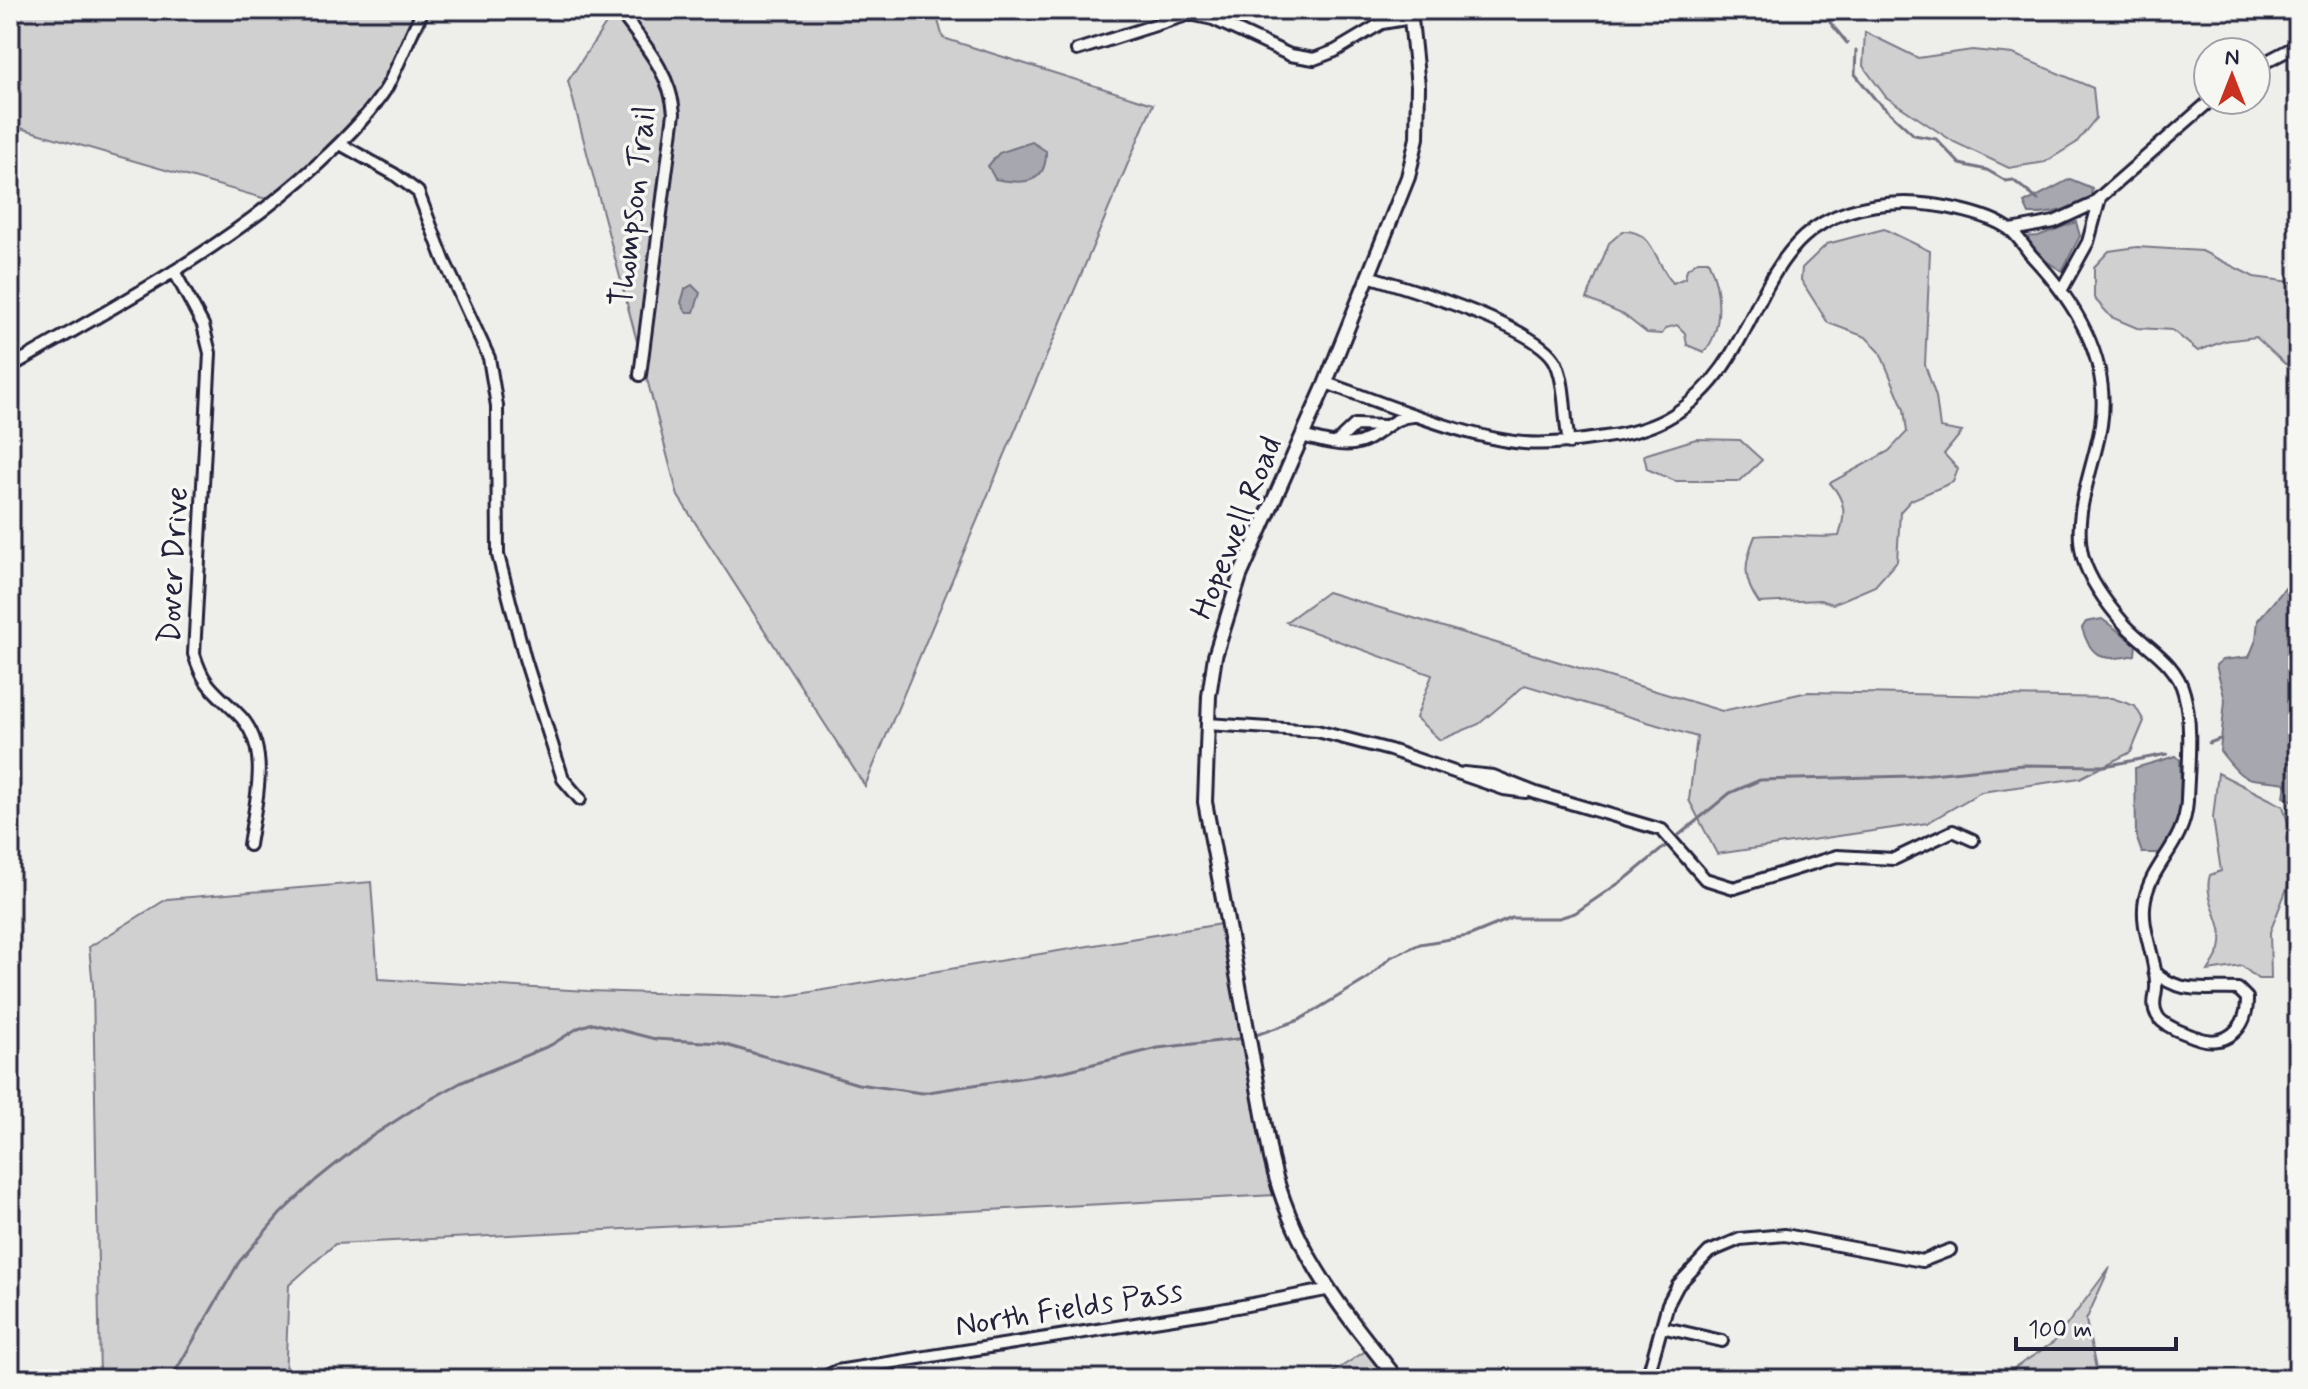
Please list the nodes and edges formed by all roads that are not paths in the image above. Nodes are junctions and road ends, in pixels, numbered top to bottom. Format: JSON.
{"nodes":[{"id":1,"x":423,"y":10,"type":"edge"},
{"id":2,"x":619,"y":10,"type":"edge"},
{"id":3,"x":1411,"y":14,"type":"edge"},
{"id":4,"x":2298,"y":45,"type":"edge"},
{"id":5,"x":1077,"y":50,"type":"dead end"},
{"id":6,"x":2272,"y":59,"type":"edge"},
{"id":7,"x":2193,"y":116,"type":"edge"},
{"id":8,"x":340,"y":144,"type":"junction"},
{"id":9,"x":2101,"y":196,"type":"junction"},
{"id":10,"x":2011,"y":230,"type":"junction"},
{"id":11,"x":174,"y":271,"type":"junction"},
{"id":12,"x":1368,"y":276,"type":"junction"},
{"id":13,"x":2062,"y":289,"type":"junction"},
{"id":14,"x":10,"y":367,"type":"edge"},
{"id":15,"x":640,"y":375,"type":"dead end"},
{"id":16,"x":1326,"y":383,"type":"junction"},
{"id":17,"x":1425,"y":416,"type":"junction"},
{"id":18,"x":1385,"y":426,"type":"junction"},
{"id":19,"x":1302,"y":436,"type":"junction"},
{"id":20,"x":1336,"y":443,"type":"junction"},
{"id":21,"x":1569,"y":443,"type":"junction"},
{"id":22,"x":1207,"y":724,"type":"junction"},
{"id":23,"x":580,"y":799,"type":"dead end"},
{"id":24,"x":1973,"y":840,"type":"dead end"},
{"id":25,"x":249,"y":845,"type":"dead end"},
{"id":26,"x":2154,"y":971,"type":"junction"},
{"id":27,"x":1950,"y":1250,"type":"dead end"},
{"id":28,"x":1326,"y":1290,"type":"junction"},
{"id":29,"x":1661,"y":1327,"type":"junction"},
{"id":30,"x":1722,"y":1341,"type":"dead end"},
{"id":31,"x":820,"y":1379,"type":"edge"},
{"id":32,"x":1397,"y":1379,"type":"edge"},
{"id":33,"x":1647,"y":1379,"type":"edge"}],
"edges":[{"from":1,"to":8,"type":"street"},
{"from":2,"to":15,"type":"street","name":"Thompson Trail"},
{"from":3,"to":5,"type":"street"},
{"from":3,"to":12,"type":"street","name":"Hopewell Road"},
{"from":4,"to":6,"type":"street"},
{"from":7,"to":9,"type":"street"},
{"from":8,"to":11,"type":"street"},
{"from":8,"to":23,"type":"street"},
{"from":9,"to":10,"type":"street"},
{"from":9,"to":13,"type":"street"},
{"from":10,"to":13,"type":"street"},
{"from":10,"to":21,"type":"street"},
{"from":11,"to":14,"type":"street"},
{"from":11,"to":25,"type":"street","name":"Dover Drive"},
{"from":12,"to":16,"type":"street","name":"Hopewell Road"},
{"from":12,"to":21,"type":"street"},
{"from":13,"to":26,"type":"street"},
{"from":16,"to":17,"type":"street"},
{"from":16,"to":19,"type":"street","name":"Hopewell Road"},
{"from":17,"to":18,"type":"street"},
{"from":17,"to":21,"type":"street"},
{"from":18,"to":20,"type":"street"},
{"from":18,"to":20,"type":"street"},
{"from":19,"to":20,"type":"street"},
{"from":19,"to":22,"type":"street","name":"Hopewell Road"},
{"from":22,"to":24,"type":"street"},
{"from":22,"to":28,"type":"street","name":"Hopewell Road"},
{"from":26,"to":26,"type":"street"},
{"from":27,"to":29,"type":"street"},
{"from":28,"to":31,"type":"street","name":"North Fields Pass"},
{"from":28,"to":32,"type":"street","name":"Hopewell Road"},
{"from":29,"to":30,"type":"street"},
{"from":29,"to":33,"type":"street"}]}
